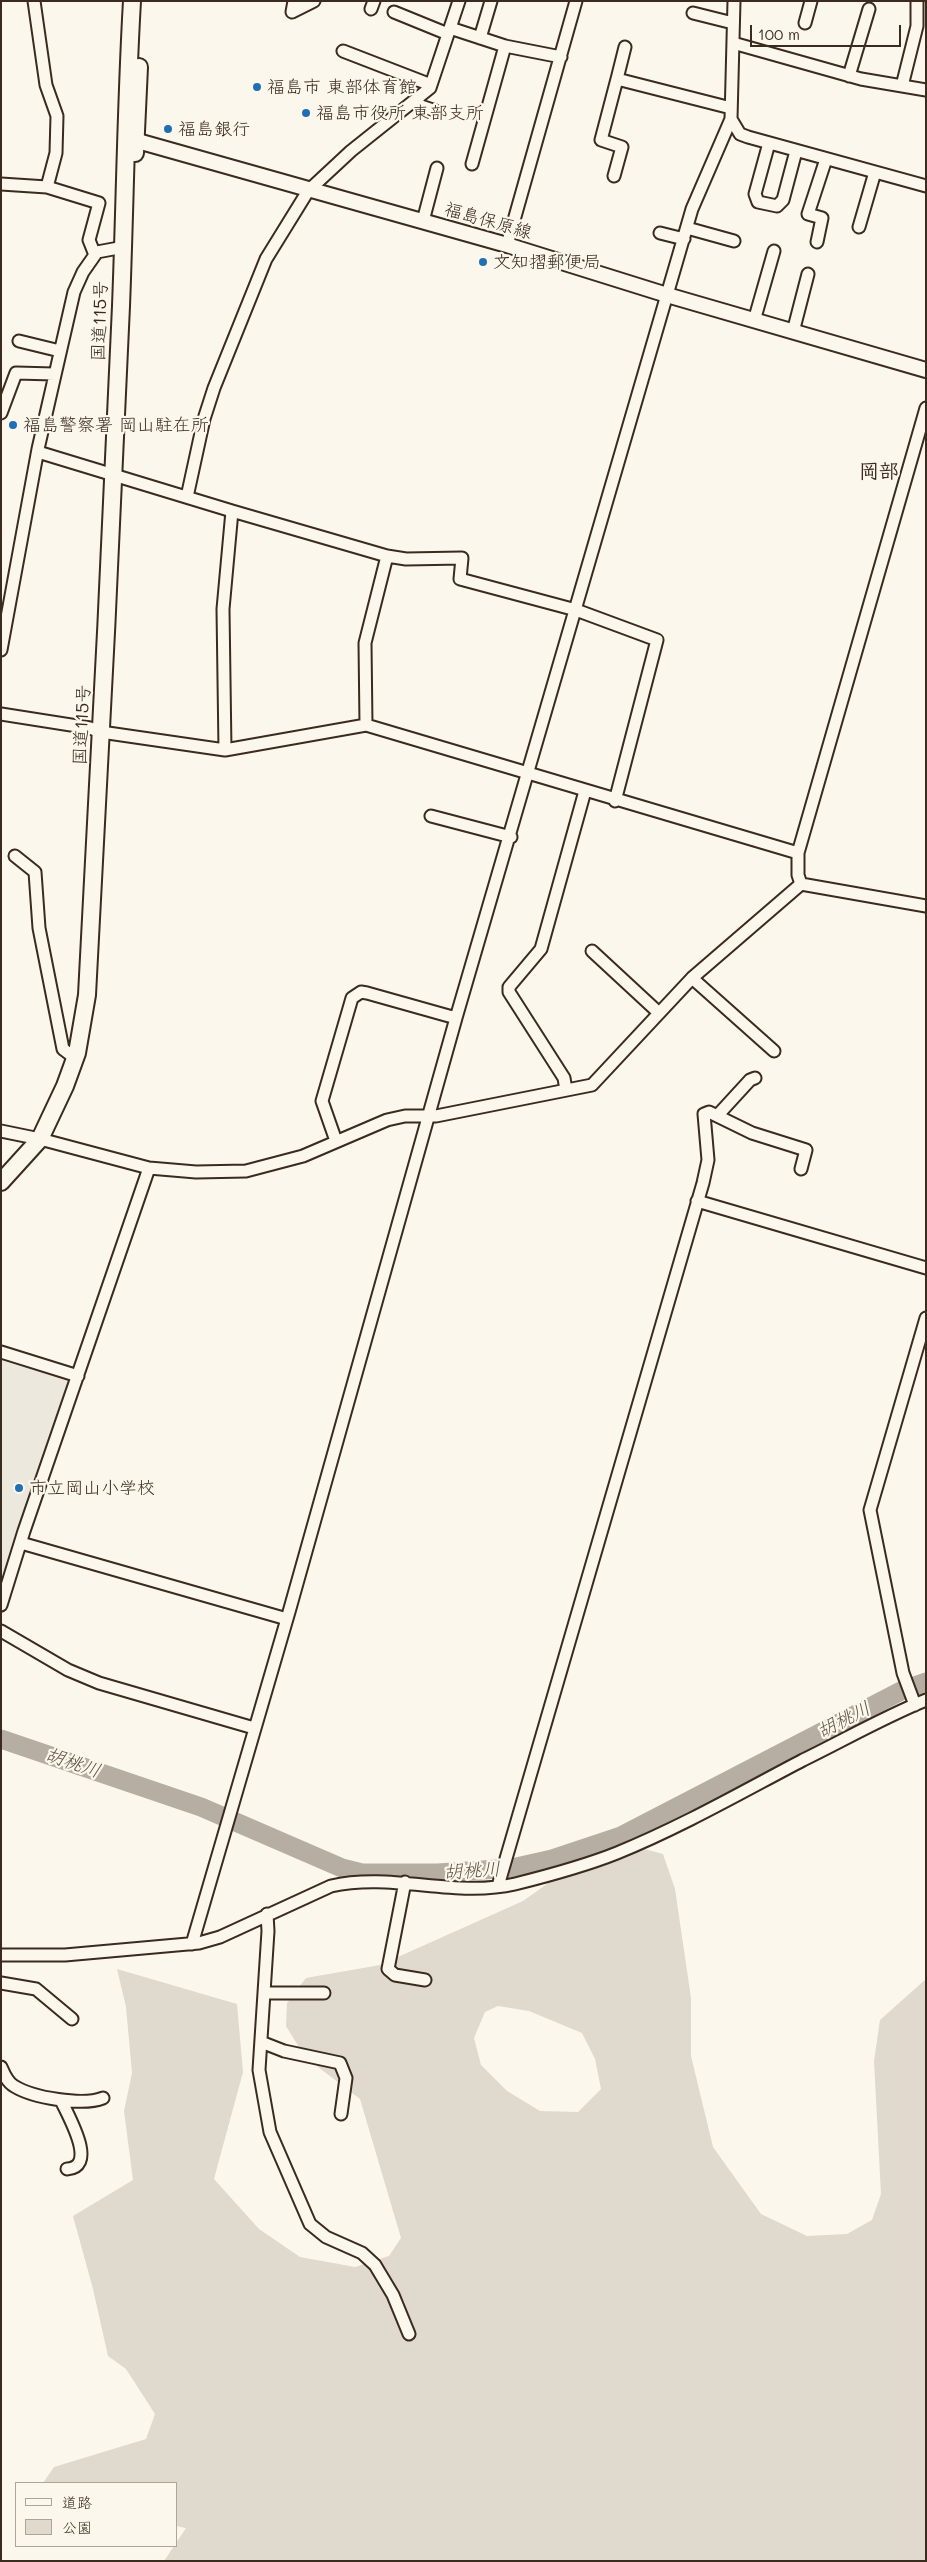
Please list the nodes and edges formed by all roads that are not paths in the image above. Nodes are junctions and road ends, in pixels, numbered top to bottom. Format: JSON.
{"nodes":[{"id":1,"x":34,"y":1,"type":"edge"},
{"id":2,"x":132,"y":1,"type":"edge"},
{"id":3,"x":143,"y":1,"type":"edge"},
{"id":4,"x":294,"y":1,"type":"edge"},
{"id":5,"x":314,"y":1,"type":"edge"},
{"id":6,"x":491,"y":1,"type":"edge"},
{"id":7,"x":576,"y":1,"type":"edge"},
{"id":8,"x":734,"y":1,"type":"edge"},
{"id":9,"x":811,"y":1,"type":"edge"},
{"id":10,"x":917,"y":1,"type":"edge"},
{"id":11,"x":456,"y":4,"type":"edge"},
{"id":12,"x":869,"y":9,"type":"dead end"},
{"id":13,"x":394,"y":12,"type":"dead end"},
{"id":14,"x":693,"y":13,"type":"dead end"},
{"id":15,"x":733,"y":23,"type":"junction"},
{"id":16,"x":805,"y":23,"type":"dead end"},
{"id":17,"x":449,"y":31,"type":"junction"},
{"id":18,"x":480,"y":38,"type":"junction"},
{"id":19,"x":733,"y":43,"type":"junction"},
{"id":20,"x":505,"y":46,"type":"junction"},
{"id":21,"x":625,"y":47,"type":"dead end"},
{"id":22,"x":343,"y":51,"type":"dead end"},
{"id":23,"x":560,"y":57,"type":"junction"},
{"id":24,"x":849,"y":76,"type":"junction"},
{"id":25,"x":617,"y":79,"type":"junction"},
{"id":26,"x":431,"y":85,"type":"junction"},
{"id":27,"x":902,"y":86,"type":"junction"},
{"id":28,"x":926,"y":90,"type":"edge"},
{"id":29,"x":416,"y":100,"type":"junction"},
{"id":30,"x":439,"y":112,"type":"dead end"},
{"id":31,"x":731,"y":114,"type":"junction"},
{"id":32,"x":131,"y":140,"type":"junction"},
{"id":33,"x":769,"y":143,"type":"junction"},
{"id":34,"x":796,"y":150,"type":"junction"},
{"id":35,"x":826,"y":159,"type":"junction"},
{"id":36,"x":472,"y":164,"type":"dead end"},
{"id":37,"x":438,"y":168,"type":"dead end"},
{"id":38,"x":875,"y":172,"type":"junction"},
{"id":39,"x":614,"y":176,"type":"dead end"},
{"id":40,"x":1,"y":184,"type":"edge"},
{"id":41,"x":926,"y":186,"type":"edge"},
{"id":42,"x":47,"y":187,"type":"junction"},
{"id":43,"x":308,"y":191,"type":"junction"},
{"id":44,"x":423,"y":221,"type":"junction"},
{"id":45,"x":859,"y":227,"type":"dead end"},
{"id":46,"x":687,"y":228,"type":"junction"},
{"id":47,"x":660,"y":233,"type":"dead end"},
{"id":48,"x":684,"y":239,"type":"junction"},
{"id":49,"x":734,"y":240,"type":"dead end"},
{"id":50,"x":817,"y":242,"type":"dead end"},
{"id":51,"x":507,"y":245,"type":"junction"},
{"id":52,"x":124,"y":247,"type":"junction"},
{"id":53,"x":774,"y":251,"type":"dead end"},
{"id":54,"x":95,"y":255,"type":"junction"},
{"id":55,"x":808,"y":274,"type":"dead end"},
{"id":56,"x":667,"y":295,"type":"junction"},
{"id":57,"x":754,"y":321,"type":"junction"},
{"id":58,"x":793,"y":332,"type":"junction"},
{"id":59,"x":19,"y":341,"type":"dead end"},
{"id":60,"x":60,"y":350,"type":"junction"},
{"id":61,"x":926,"y":370,"type":"edge"},
{"id":62,"x":54,"y":374,"type":"junction"},
{"id":63,"x":926,"y":408,"type":"edge"},
{"id":64,"x":1,"y":412,"type":"edge"},
{"id":65,"x":38,"y":452,"type":"junction"},
{"id":66,"x":114,"y":473,"type":"junction"},
{"id":67,"x":187,"y":497,"type":"junction"},
{"id":68,"x":232,"y":510,"type":"junction"},
{"id":69,"x":387,"y":556,"type":"junction"},
{"id":70,"x":576,"y":610,"type":"junction"},
{"id":71,"x":1,"y":650,"type":"edge"},
{"id":72,"x":1,"y":714,"type":"edge"},
{"id":73,"x":366,"y":725,"type":"junction"},
{"id":74,"x":101,"y":732,"type":"junction"},
{"id":75,"x":225,"y":750,"type":"junction"},
{"id":76,"x":529,"y":773,"type":"junction"},
{"id":77,"x":585,"y":791,"type":"junction"},
{"id":78,"x":615,"y":801,"type":"junction"},
{"id":79,"x":431,"y":816,"type":"dead end"},
{"id":80,"x":510,"y":837,"type":"junction"},
{"id":81,"x":798,"y":853,"type":"junction"},
{"id":82,"x":14,"y":856,"type":"dead end"},
{"id":83,"x":801,"y":884,"type":"junction"},
{"id":84,"x":926,"y":906,"type":"edge"},
{"id":85,"x":592,"y":951,"type":"dead end"},
{"id":86,"x":692,"y":978,"type":"junction"},
{"id":87,"x":659,"y":1013,"type":"junction"},
{"id":88,"x":456,"y":1018,"type":"junction"},
{"id":89,"x":774,"y":1051,"type":"dead end"},
{"id":90,"x":75,"y":1058,"type":"junction"},
{"id":91,"x":755,"y":1078,"type":"dead end"},
{"id":92,"x":566,"y":1090,"type":"junction"},
{"id":93,"x":430,"y":1116,"type":"junction"},
{"id":94,"x":717,"y":1116,"type":"junction"},
{"id":95,"x":1,"y":1131,"type":"edge"},
{"id":96,"x":40,"y":1138,"type":"junction"},
{"id":97,"x":336,"y":1141,"type":"junction"},
{"id":98,"x":149,"y":1168,"type":"junction"},
{"id":99,"x":801,"y":1169,"type":"dead end"},
{"id":100,"x":1,"y":1182,"type":"edge"},
{"id":101,"x":697,"y":1201,"type":"junction"},
{"id":102,"x":926,"y":1268,"type":"edge"},
{"id":103,"x":926,"y":1318,"type":"edge"},
{"id":104,"x":1,"y":1352,"type":"edge"},
{"id":105,"x":78,"y":1376,"type":"junction"},
{"id":106,"x":21,"y":1543,"type":"junction"},
{"id":107,"x":1,"y":1606,"type":"edge"},
{"id":108,"x":287,"y":1619,"type":"junction"},
{"id":109,"x":1,"y":1631,"type":"edge"},
{"id":110,"x":920,"y":1702,"type":"edge"},
{"id":111,"x":254,"y":1728,"type":"junction"},
{"id":112,"x":405,"y":1882,"type":"junction"},
{"id":113,"x":498,"y":1886,"type":"junction"},
{"id":114,"x":267,"y":1914,"type":"junction"},
{"id":115,"x":192,"y":1944,"type":"junction"},
{"id":116,"x":1,"y":1955,"type":"edge"},
{"id":117,"x":425,"y":1980,"type":"dead end"},
{"id":118,"x":1,"y":1983,"type":"edge"},
{"id":119,"x":264,"y":1993,"type":"junction"},
{"id":120,"x":324,"y":1994,"type":"dead end"},
{"id":121,"x":72,"y":2019,"type":"dead end"},
{"id":122,"x":261,"y":2042,"type":"junction"},
{"id":123,"x":1,"y":2067,"type":"edge"},
{"id":124,"x":103,"y":2098,"type":"dead end"},
{"id":125,"x":61,"y":2100,"type":"junction"},
{"id":126,"x":341,"y":2114,"type":"dead end"},
{"id":127,"x":67,"y":2169,"type":"dead end"},
{"id":128,"x":409,"y":2334,"type":"dead end"}],
"edges":[{"from":1,"to":42,"type":"street"},
{"from":2,"to":32,"type":"highway","name":"国道115号"},
{"from":3,"to":32,"type":"highway","name":"国道115号"},
{"from":4,"to":5,"type":"street"},
{"from":6,"to":18,"type":"street"},
{"from":7,"to":23,"type":"street"},
{"from":8,"to":15,"type":"street"},
{"from":9,"to":16,"type":"street"},
{"from":10,"to":27,"type":"street"},
{"from":11,"to":17,"type":"street"},
{"from":12,"to":24,"type":"street"},
{"from":13,"to":17,"type":"street"},
{"from":14,"to":15,"type":"street"},
{"from":15,"to":19,"type":"street"},
{"from":17,"to":18,"type":"street"},
{"from":17,"to":26,"type":"street"},
{"from":18,"to":20,"type":"street"},
{"from":19,"to":24,"type":"street"},
{"from":19,"to":31,"type":"street"},
{"from":20,"to":23,"type":"street"},
{"from":20,"to":36,"type":"street"},
{"from":21,"to":25,"type":"street"},
{"from":22,"to":26,"type":"street"},
{"from":23,"to":51,"type":"street"},
{"from":24,"to":27,"type":"street"},
{"from":25,"to":31,"type":"street"},
{"from":25,"to":39,"type":"street"},
{"from":26,"to":29,"type":"street"},
{"from":27,"to":28,"type":"street"},
{"from":29,"to":30,"type":"street"},
{"from":29,"to":43,"type":"street"},
{"from":31,"to":33,"type":"street"},
{"from":31,"to":46,"type":"street"},
{"from":32,"to":43,"type":"main road","name":"福島保原線"},
{"from":32,"to":52,"type":"highway","name":"国道115号"},
{"from":33,"to":34,"type":"street"},
{"from":33,"to":34,"type":"street"},
{"from":34,"to":35,"type":"street"},
{"from":35,"to":38,"type":"street"},
{"from":35,"to":50,"type":"street"},
{"from":37,"to":44,"type":"street"},
{"from":38,"to":41,"type":"street"},
{"from":38,"to":45,"type":"street"},
{"from":40,"to":42,"type":"street"},
{"from":42,"to":54,"type":"street"},
{"from":43,"to":44,"type":"main road","name":"福島保原線"},
{"from":43,"to":67,"type":"street"},
{"from":44,"to":51,"type":"main road","name":"福島保原線"},
{"from":46,"to":48,"type":"street"},
{"from":46,"to":49,"type":"street"},
{"from":47,"to":48,"type":"street"},
{"from":48,"to":56,"type":"street"},
{"from":51,"to":56,"type":"main road","name":"福島保原線"},
{"from":52,"to":54,"type":"street"},
{"from":52,"to":66,"type":"highway","name":"国道115号"},
{"from":53,"to":57,"type":"street"},
{"from":54,"to":60,"type":"street"},
{"from":55,"to":58,"type":"street"},
{"from":56,"to":57,"type":"main road","name":"福島保原線"},
{"from":56,"to":70,"type":"street"},
{"from":57,"to":58,"type":"main road","name":"福島保原線"},
{"from":58,"to":61,"type":"main road","name":"福島保原線"},
{"from":59,"to":60,"type":"street"},
{"from":60,"to":62,"type":"street"},
{"from":62,"to":64,"type":"street"},
{"from":62,"to":65,"type":"street"},
{"from":63,"to":81,"type":"street"},
{"from":65,"to":66,"type":"street"},
{"from":65,"to":71,"type":"street"},
{"from":66,"to":67,"type":"street"},
{"from":66,"to":74,"type":"highway","name":"国道115号"},
{"from":67,"to":68,"type":"street"},
{"from":68,"to":69,"type":"street"},
{"from":68,"to":75,"type":"street"},
{"from":69,"to":70,"type":"street"},
{"from":69,"to":73,"type":"street"},
{"from":70,"to":76,"type":"street"},
{"from":70,"to":78,"type":"street"},
{"from":72,"to":74,"type":"street"},
{"from":73,"to":75,"type":"street"},
{"from":73,"to":76,"type":"street"},
{"from":74,"to":75,"type":"street"},
{"from":74,"to":90,"type":"highway","name":"国道115号"},
{"from":76,"to":77,"type":"street"},
{"from":76,"to":80,"type":"street"},
{"from":77,"to":78,"type":"street"},
{"from":77,"to":92,"type":"street"},
{"from":78,"to":81,"type":"street"},
{"from":79,"to":80,"type":"street"},
{"from":80,"to":88,"type":"street"},
{"from":81,"to":83,"type":"street"},
{"from":82,"to":90,"type":"street"},
{"from":83,"to":84,"type":"street"},
{"from":83,"to":86,"type":"street"},
{"from":85,"to":87,"type":"street"},
{"from":86,"to":87,"type":"street"},
{"from":86,"to":89,"type":"street"},
{"from":87,"to":92,"type":"street"},
{"from":88,"to":93,"type":"street"},
{"from":88,"to":97,"type":"street"},
{"from":90,"to":96,"type":"highway","name":"国道115号"},
{"from":91,"to":94,"type":"street"},
{"from":92,"to":93,"type":"street"},
{"from":93,"to":97,"type":"street"},
{"from":93,"to":108,"type":"street"},
{"from":94,"to":99,"type":"street"},
{"from":94,"to":101,"type":"street"},
{"from":95,"to":96,"type":"street"},
{"from":96,"to":98,"type":"street"},
{"from":96,"to":100,"type":"highway","name":"国道115号"},
{"from":97,"to":98,"type":"street"},
{"from":98,"to":105,"type":"street"},
{"from":101,"to":102,"type":"street"},
{"from":101,"to":113,"type":"street"},
{"from":103,"to":110,"type":"street"},
{"from":104,"to":105,"type":"street"},
{"from":105,"to":106,"type":"street"},
{"from":106,"to":107,"type":"street"},
{"from":106,"to":108,"type":"street"},
{"from":108,"to":111,"type":"street"},
{"from":109,"to":111,"type":"street"},
{"from":110,"to":113,"type":"street"},
{"from":111,"to":115,"type":"street"},
{"from":112,"to":113,"type":"street"},
{"from":112,"to":114,"type":"street"},
{"from":112,"to":117,"type":"street"},
{"from":114,"to":115,"type":"street"},
{"from":114,"to":119,"type":"street"},
{"from":115,"to":116,"type":"street"},
{"from":118,"to":121,"type":"street"},
{"from":119,"to":120,"type":"street"},
{"from":119,"to":122,"type":"street"},
{"from":122,"to":126,"type":"street"},
{"from":122,"to":128,"type":"street"},
{"from":123,"to":125,"type":"street"},
{"from":124,"to":125,"type":"street"},
{"from":125,"to":127,"type":"street"}]}
